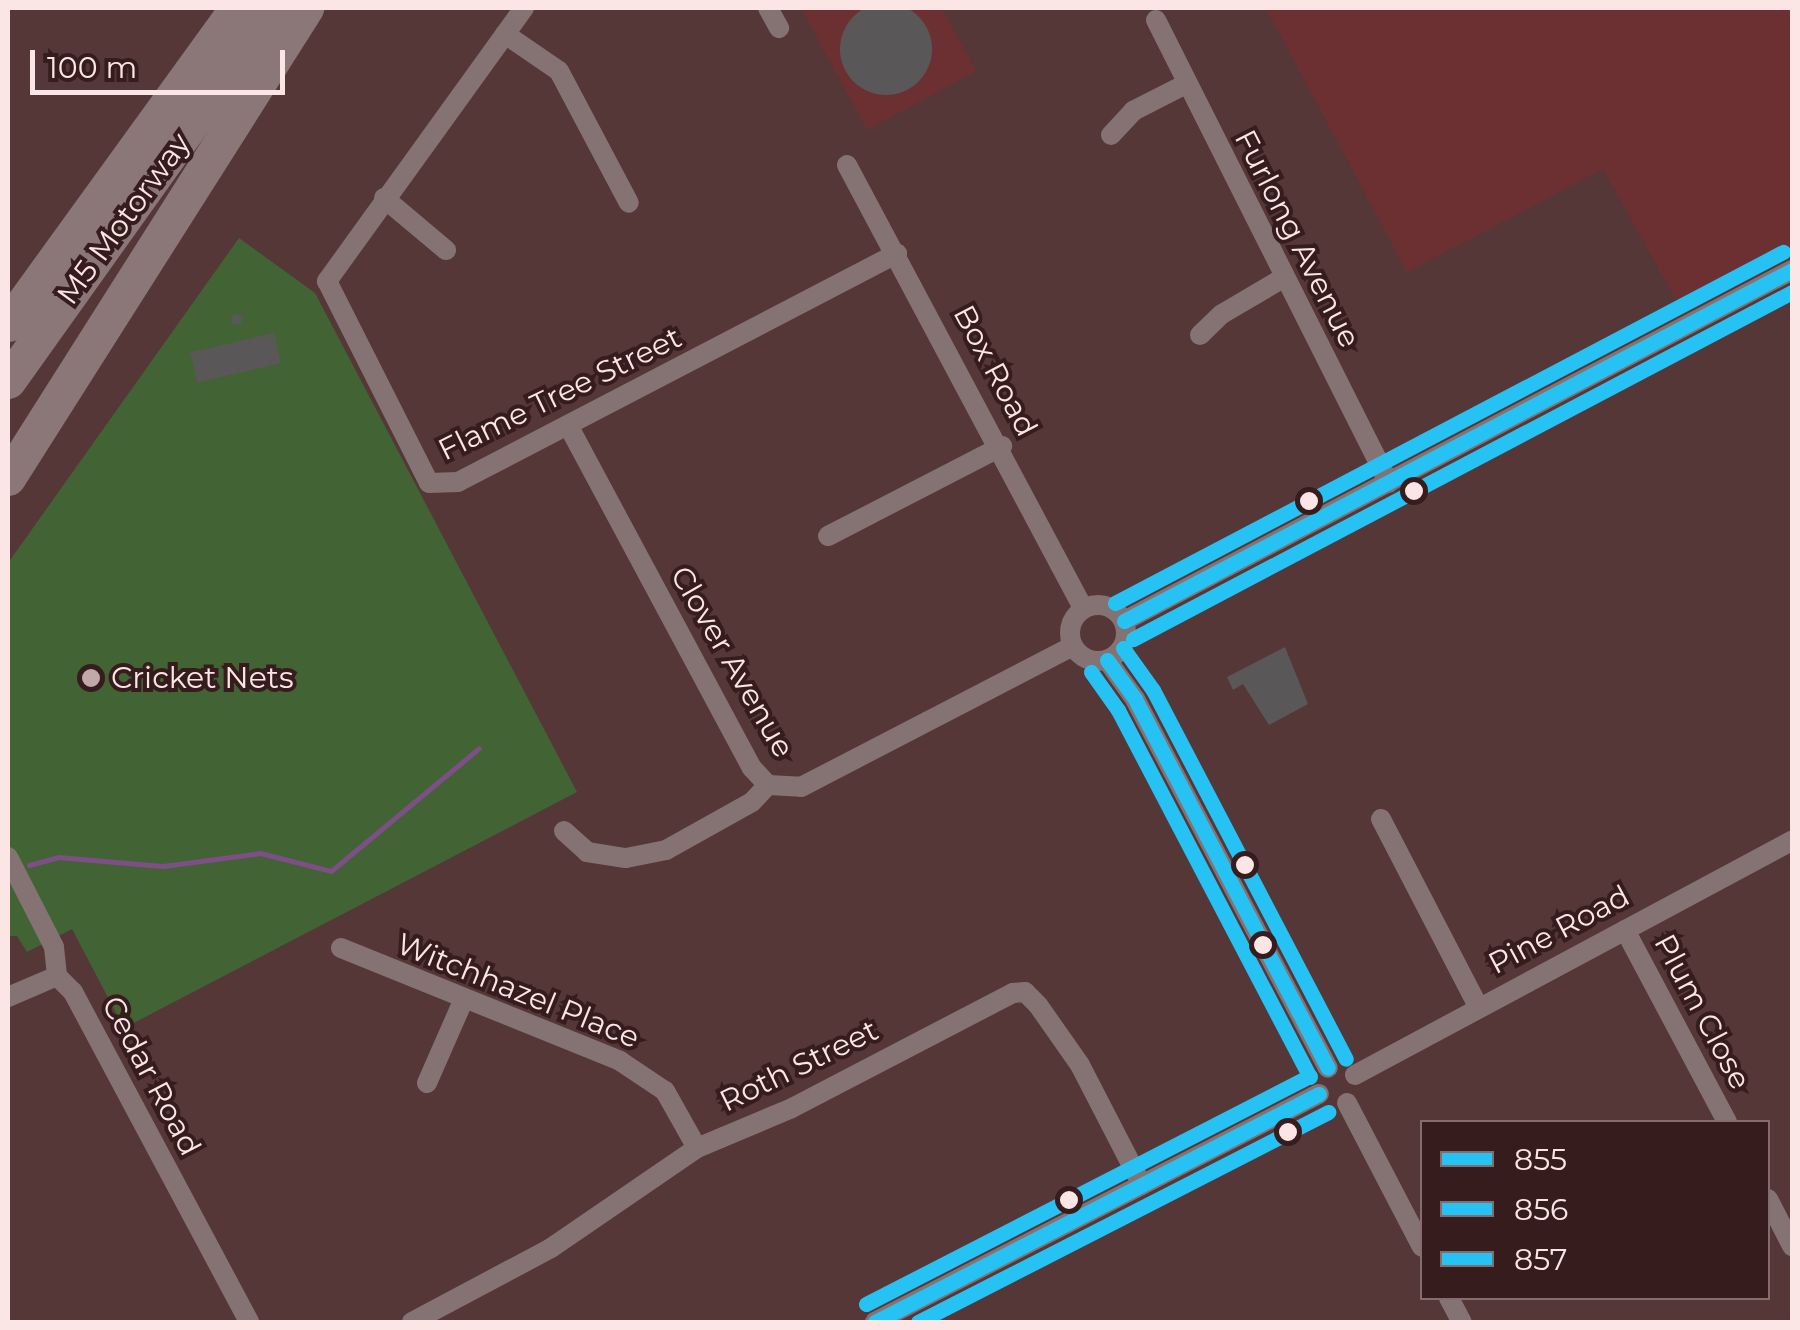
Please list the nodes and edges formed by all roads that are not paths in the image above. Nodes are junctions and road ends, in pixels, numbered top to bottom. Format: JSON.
{"nodes":[{"id":1,"x":238,"y":8,"type":"edge"},
{"id":2,"x":274,"y":8,"type":"edge"},
{"id":3,"x":306,"y":8,"type":"edge"},
{"id":4,"x":524,"y":8,"type":"edge"},
{"id":5,"x":768,"y":8,"type":"edge"},
{"id":6,"x":1156,"y":20,"type":"dead end"},
{"id":7,"x":779,"y":28,"type":"dead end"},
{"id":8,"x":504,"y":34,"type":"junction"},
{"id":9,"x":1184,"y":84,"type":"junction"},
{"id":10,"x":1111,"y":135,"type":"dead end"},
{"id":11,"x":847,"y":165,"type":"dead end"},
{"id":12,"x":384,"y":198,"type":"junction"},
{"id":13,"x":628,"y":203,"type":"dead end"},
{"id":14,"x":173,"y":216,"type":"junction"},
{"id":15,"x":446,"y":250,"type":"dead end"},
{"id":16,"x":897,"y":253,"type":"junction"},
{"id":17,"x":1792,"y":270,"type":"edge"},
{"id":18,"x":1283,"y":278,"type":"junction"},
{"id":19,"x":8,"y":324,"type":"edge"},
{"id":20,"x":1200,"y":335,"type":"dead end"},
{"id":21,"x":8,"y":381,"type":"edge"},
{"id":22,"x":569,"y":427,"type":"junction"},
{"id":23,"x":1002,"y":446,"type":"junction"},
{"id":24,"x":8,"y":478,"type":"edge"},
{"id":25,"x":1389,"y":483,"type":"junction"},
{"id":26,"x":8,"y":495,"type":"edge"},
{"id":27,"x":828,"y":536,"type":"dead end"},
{"id":28,"x":1084,"y":608,"type":"junction"},
{"id":29,"x":1124,"y":621,"type":"junction"},
{"id":30,"x":1073,"y":646,"type":"junction"},
{"id":31,"x":1107,"y":660,"type":"junction"},
{"id":32,"x":768,"y":785,"type":"junction"},
{"id":33,"x":1381,"y":818,"type":"dead end"},
{"id":34,"x":564,"y":831,"type":"dead end"},
{"id":35,"x":1792,"y":841,"type":"edge"},
{"id":36,"x":8,"y":857,"type":"edge"},
{"id":37,"x":1625,"y":930,"type":"junction"},
{"id":38,"x":341,"y":948,"type":"dead end"},
{"id":39,"x":57,"y":976,"type":"junction"},
{"id":40,"x":8,"y":997,"type":"edge"},
{"id":41,"x":463,"y":1001,"type":"junction"},
{"id":42,"x":1478,"y":1006,"type":"junction"},
{"id":43,"x":1328,"y":1068,"type":"junction"},
{"id":44,"x":1355,"y":1075,"type":"junction"},
{"id":45,"x":427,"y":1084,"type":"dead end"},
{"id":46,"x":1318,"y":1094,"type":"junction"},
{"id":47,"x":1347,"y":1103,"type":"junction"},
{"id":48,"x":1726,"y":1120,"type":"edge"},
{"id":49,"x":696,"y":1148,"type":"junction"},
{"id":50,"x":1142,"y":1185,"type":"junction"},
{"id":51,"x":1770,"y":1203,"type":"edge"},
{"id":52,"x":1420,"y":1243,"type":"edge"},
{"id":53,"x":1792,"y":1246,"type":"edge"},
{"id":54,"x":1450,"y":1300,"type":"edge"},
{"id":55,"x":248,"y":1322,"type":"edge"},
{"id":56,"x":412,"y":1322,"type":"edge"},
{"id":57,"x":876,"y":1322,"type":"edge"},
{"id":58,"x":1462,"y":1322,"type":"edge"}],
"edges":[{"from":1,"to":19,"type":"highway","name":"M5 Motorway"},
{"from":2,"to":21,"type":"highway","name":"M5 Motorway"},
{"from":3,"to":14,"type":"highway"},
{"from":4,"to":8,"type":"street","name":"Flame Tree Street"},
{"from":5,"to":7,"type":"street"},
{"from":6,"to":9,"type":"street","name":"Furlong Avenue"},
{"from":8,"to":12,"type":"street","name":"Flame Tree Street"},
{"from":8,"to":13,"type":"street"},
{"from":9,"to":10,"type":"street"},
{"from":9,"to":18,"type":"street","name":"Furlong Avenue"},
{"from":11,"to":16,"type":"street","name":"Box Road"},
{"from":12,"to":15,"type":"street"},
{"from":12,"to":22,"type":"street","name":"Flame Tree Street"},
{"from":14,"to":24,"type":"highway"},
{"from":14,"to":26,"type":"highway"},
{"from":16,"to":22,"type":"street","name":"Flame Tree Street"},
{"from":16,"to":23,"type":"street","name":"Box Road"},
{"from":17,"to":25,"type":"street"},
{"from":18,"to":20,"type":"street"},
{"from":18,"to":25,"type":"street","name":"Furlong Avenue"},
{"from":22,"to":32,"type":"street","name":"Clover Avenue"},
{"from":23,"to":27,"type":"street"},
{"from":23,"to":28,"type":"street","name":"Box Road"},
{"from":25,"to":29,"type":"street"},
{"from":28,"to":29,"type":"street"},
{"from":28,"to":30,"type":"street"},
{"from":29,"to":31,"type":"street"},
{"from":30,"to":31,"type":"street"},
{"from":30,"to":32,"type":"street","name":"Clover Avenue"},
{"from":31,"to":43,"type":"street"},
{"from":32,"to":34,"type":"street"},
{"from":33,"to":42,"type":"street"},
{"from":35,"to":37,"type":"street","name":"Pine Road"},
{"from":36,"to":39,"type":"street","name":"Cedar Road"},
{"from":37,"to":42,"type":"street","name":"Pine Road"},
{"from":37,"to":48,"type":"street","name":"Plum Close"},
{"from":38,"to":41,"type":"street","name":"Witchhazel Place"},
{"from":39,"to":40,"type":"street"},
{"from":39,"to":55,"type":"street","name":"Cedar Road"},
{"from":41,"to":45,"type":"street"},
{"from":41,"to":49,"type":"street","name":"Witchhazel Place"},
{"from":42,"to":44,"type":"street","name":"Pine Road"},
{"from":43,"to":44,"type":"street"},
{"from":43,"to":46,"type":"street"},
{"from":44,"to":47,"type":"street"},
{"from":46,"to":47,"type":"street"},
{"from":46,"to":50,"type":"street"},
{"from":47,"to":52,"type":"street"},
{"from":49,"to":50,"type":"street","name":"Roth Street"},
{"from":49,"to":56,"type":"street","name":"Roth Street"},
{"from":50,"to":57,"type":"street"},
{"from":51,"to":53,"type":"street"},
{"from":54,"to":58,"type":"street"}]}
